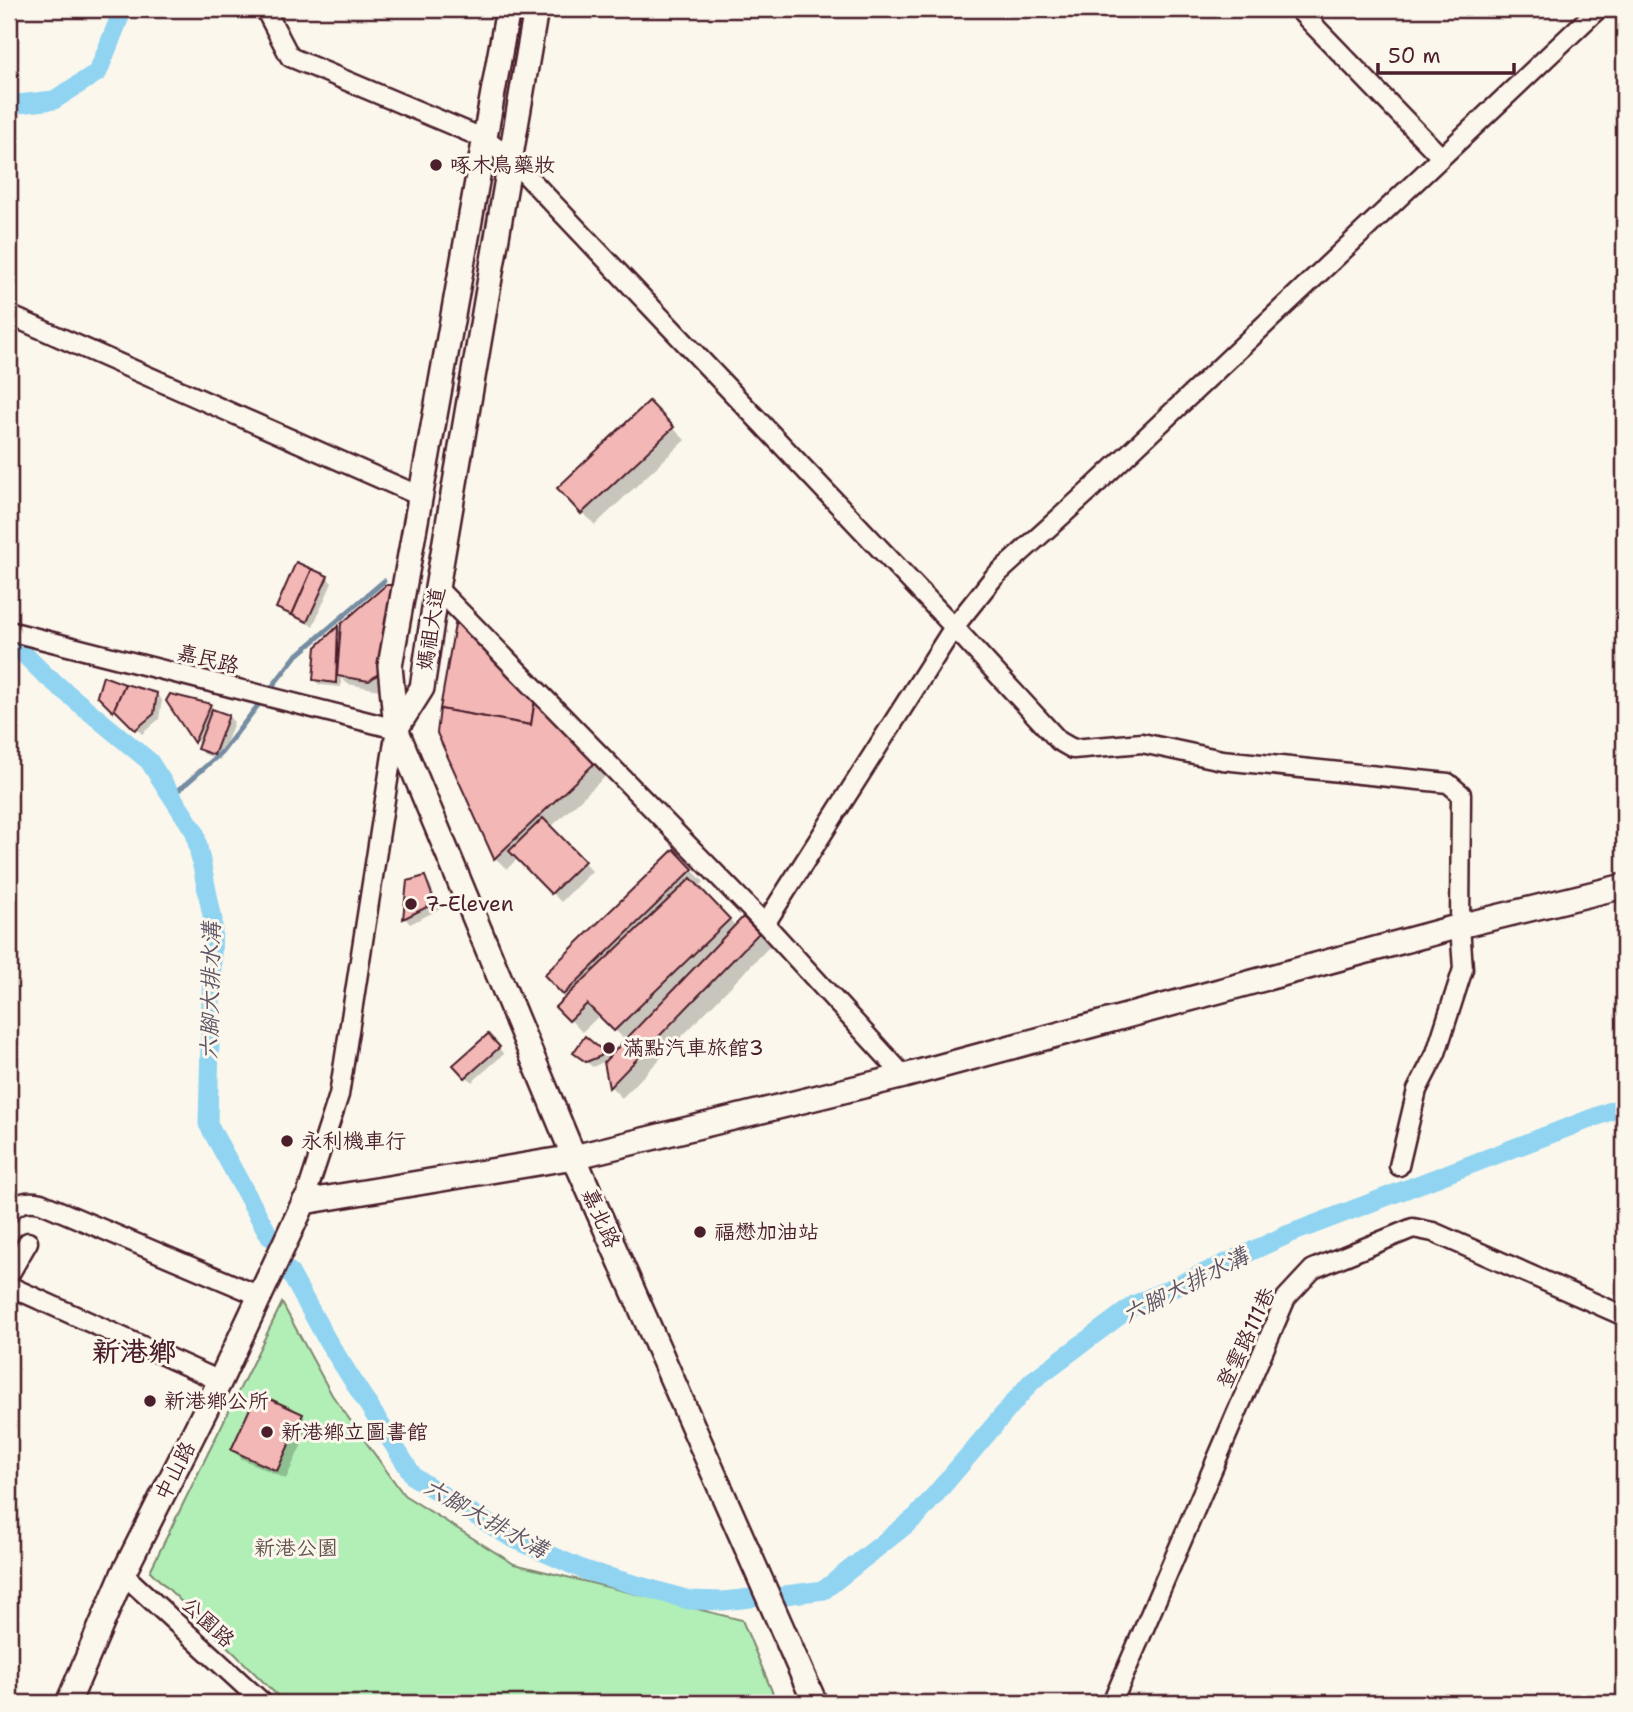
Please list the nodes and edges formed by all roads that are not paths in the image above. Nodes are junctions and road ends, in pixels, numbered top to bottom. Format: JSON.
{"nodes":[{"id":1,"x":265,"y":9,"type":"edge"},
{"id":2,"x":508,"y":9,"type":"edge"},
{"id":3,"x":536,"y":9,"type":"edge"},
{"id":4,"x":1298,"y":9,"type":"edge"},
{"id":5,"x":1598,"y":9,"type":"edge"},
{"id":6,"x":485,"y":139,"type":"junction"},
{"id":7,"x":1441,"y":157,"type":"junction"},
{"id":8,"x":510,"y":158,"type":"junction"},
{"id":9,"x":9,"y":315,"type":"edge"},
{"id":10,"x":420,"y":496,"type":"junction"},
{"id":11,"x":438,"y":588,"type":"junction"},
{"id":12,"x":954,"y":626,"type":"junction"},
{"id":13,"x":9,"y":631,"type":"edge"},
{"id":14,"x":396,"y":729,"type":"junction"},
{"id":15,"x":1624,"y":886,"type":"edge"},
{"id":16,"x":765,"y":924,"type":"junction"},
{"id":17,"x":1460,"y":926,"type":"junction"},
{"id":18,"x":904,"y":1076,"type":"junction"},
{"id":19,"x":574,"y":1157,"type":"junction"},
{"id":20,"x":1399,"y":1166,"type":"dead end"},
{"id":21,"x":304,"y":1202,"type":"junction"},
{"id":22,"x":9,"y":1213,"type":"edge"},
{"id":23,"x":28,"y":1241,"type":"dead end"},
{"id":24,"x":9,"y":1275,"type":"edge"},
{"id":25,"x":9,"y":1286,"type":"edge"},
{"id":26,"x":260,"y":1296,"type":"junction"},
{"id":27,"x":1624,"y":1317,"type":"edge"},
{"id":28,"x":220,"y":1381,"type":"junction"},
{"id":29,"x":123,"y":1574,"type":"junction"},
{"id":30,"x":68,"y":1703,"type":"edge"},
{"id":31,"x":263,"y":1703,"type":"edge"},
{"id":32,"x":815,"y":1703,"type":"edge"},
{"id":33,"x":1112,"y":1703,"type":"edge"}],
"edges":[{"from":1,"to":6,"type":"street"},
{"from":2,"to":6,"type":"main road","name":"媽祖大道"},
{"from":3,"to":8,"type":"main road","name":"媽祖大道"},
{"from":4,"to":7,"type":"street"},
{"from":5,"to":7,"type":"street"},
{"from":6,"to":8,"type":"street"},
{"from":6,"to":10,"type":"main road","name":"媽祖大道"},
{"from":7,"to":12,"type":"street"},
{"from":8,"to":11,"type":"main road","name":"媽祖大道"},
{"from":8,"to":12,"type":"street"},
{"from":9,"to":10,"type":"street"},
{"from":10,"to":14,"type":"main road","name":"媽祖大道"},
{"from":11,"to":14,"type":"main road","name":"媽祖大道"},
{"from":11,"to":16,"type":"street"},
{"from":12,"to":16,"type":"street"},
{"from":12,"to":17,"type":"street"},
{"from":13,"to":14,"type":"street","name":"嘉民路"},
{"from":14,"to":19,"type":"main road","name":"嘉北路"},
{"from":14,"to":21,"type":"street"},
{"from":15,"to":17,"type":"main road"},
{"from":16,"to":18,"type":"street"},
{"from":17,"to":18,"type":"main road"},
{"from":17,"to":20,"type":"street"},
{"from":18,"to":19,"type":"main road"},
{"from":19,"to":21,"type":"main road"},
{"from":19,"to":32,"type":"main road","name":"嘉北路"},
{"from":21,"to":26,"type":"main road","name":"中山路"},
{"from":22,"to":26,"type":"street"},
{"from":23,"to":24,"type":"street"},
{"from":25,"to":28,"type":"street"},
{"from":26,"to":28,"type":"main road","name":"中山路"},
{"from":27,"to":33,"type":"street","name":"登雲路111巷"},
{"from":28,"to":29,"type":"main road","name":"中山路"},
{"from":29,"to":30,"type":"main road","name":"中山路"},
{"from":29,"to":31,"type":"street","name":"公園路"}]}
